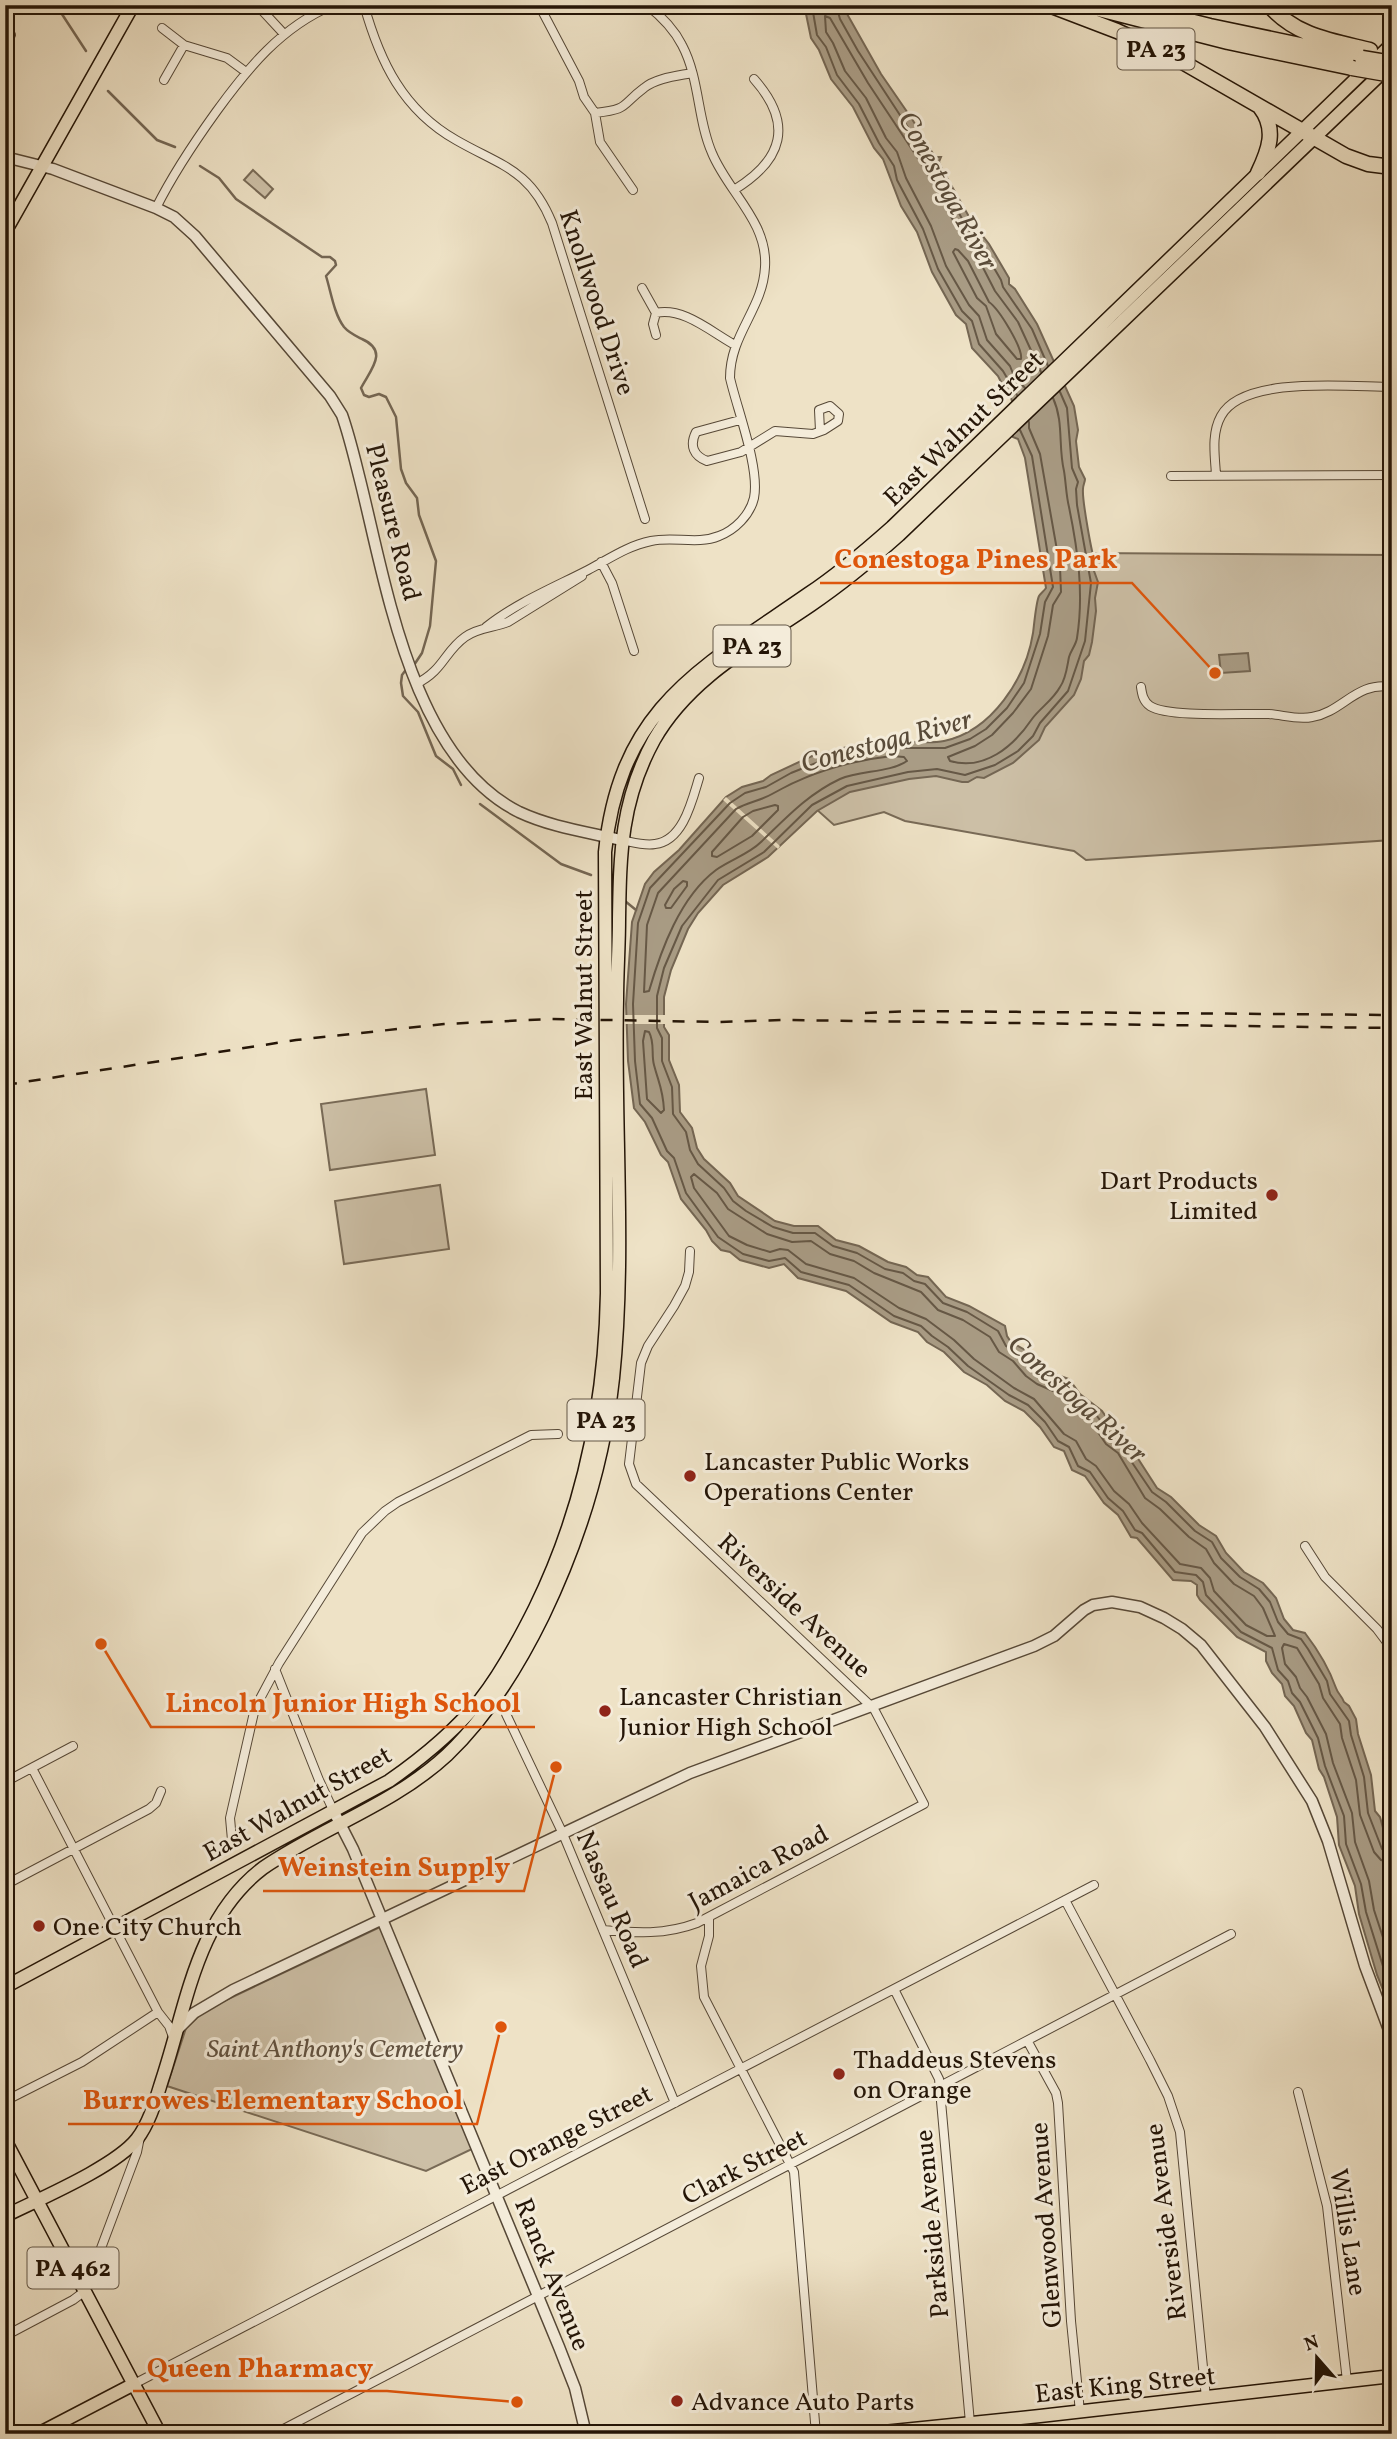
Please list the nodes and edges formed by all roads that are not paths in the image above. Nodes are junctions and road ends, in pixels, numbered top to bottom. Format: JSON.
{"nodes":[{"id":1,"x":133,"y":5,"type":"edge"},
{"id":2,"x":257,"y":5,"type":"edge"},
{"id":3,"x":333,"y":5,"type":"edge"},
{"id":4,"x":364,"y":5,"type":"edge"},
{"id":5,"x":539,"y":5,"type":"edge"},
{"id":6,"x":647,"y":5,"type":"edge"},
{"id":7,"x":1049,"y":5,"type":"edge"},
{"id":8,"x":1083,"y":5,"type":"edge"},
{"id":9,"x":1125,"y":5,"type":"edge"},
{"id":10,"x":1269,"y":5,"type":"edge"},
{"id":11,"x":162,"y":28,"type":"dead end"},
{"id":12,"x":284,"y":34,"type":"junction"},
{"id":13,"x":1392,"y":44,"type":"edge"},
{"id":14,"x":184,"y":45,"type":"junction"},
{"id":15,"x":1392,"y":56,"type":"edge"},
{"id":16,"x":1362,"y":59,"type":"junction"},
{"id":17,"x":1392,"y":64,"type":"edge"},
{"id":18,"x":246,"y":72,"type":"junction"},
{"id":19,"x":692,"y":73,"type":"junction"},
{"id":20,"x":1392,"y":75,"type":"edge"},
{"id":21,"x":754,"y":79,"type":"dead end"},
{"id":22,"x":164,"y":80,"type":"dead end"},
{"id":23,"x":1256,"y":103,"type":"junction"},
{"id":24,"x":596,"y":113,"type":"junction"},
{"id":25,"x":1308,"y":135,"type":"junction"},
{"id":26,"x":5,"y":157,"type":"edge"},
{"id":27,"x":42,"y":167,"type":"junction"},
{"id":28,"x":1392,"y":167,"type":"edge"},
{"id":29,"x":1258,"y":173,"type":"junction"},
{"id":30,"x":633,"y":190,"type":"dead end"},
{"id":31,"x":734,"y":190,"type":"junction"},
{"id":32,"x":156,"y":208,"type":"junction"},
{"id":33,"x":5,"y":232,"type":"edge"},
{"id":34,"x":1153,"y":284,"type":"junction"},
{"id":35,"x":642,"y":288,"type":"dead end"},
{"id":36,"x":656,"y":313,"type":"junction"},
{"id":37,"x":656,"y":335,"type":"dead end"},
{"id":38,"x":735,"y":345,"type":"junction"},
{"id":39,"x":1392,"y":387,"type":"edge"},
{"id":40,"x":740,"y":420,"type":"junction"},
{"id":41,"x":820,"y":432,"type":"dead end"},
{"id":42,"x":748,"y":447,"type":"junction"},
{"id":43,"x":1216,"y":475,"type":"junction"},
{"id":44,"x":1392,"y":475,"type":"edge"},
{"id":45,"x":1171,"y":476,"type":"dead end"},
{"id":46,"x":939,"y":490,"type":"junction"},
{"id":47,"x":645,"y":519,"type":"dead end"},
{"id":48,"x":601,"y":562,"type":"junction"},
{"id":49,"x":634,"y":651,"type":"dead end"},
{"id":50,"x":416,"y":684,"type":"junction"},
{"id":51,"x":1141,"y":687,"type":"dead end"},
{"id":52,"x":1392,"y":687,"type":"edge"},
{"id":53,"x":699,"y":778,"type":"dead end"},
{"id":54,"x":607,"y":836,"type":"junction"},
{"id":55,"x":621,"y":840,"type":"junction"},
{"id":56,"x":690,"y":1251,"type":"dead end"},
{"id":57,"x":558,"y":1434,"type":"dead end"},
{"id":58,"x":1305,"y":1546,"type":"dead end"},
{"id":59,"x":1392,"y":1649,"type":"edge"},
{"id":60,"x":275,"y":1669,"type":"junction"},
{"id":61,"x":871,"y":1706,"type":"junction"},
{"id":62,"x":506,"y":1714,"type":"dead end"},
{"id":63,"x":73,"y":1746,"type":"dead end"},
{"id":64,"x":32,"y":1768,"type":"junction"},
{"id":65,"x":5,"y":1782,"type":"edge"},
{"id":66,"x":161,"y":1791,"type":"dead end"},
{"id":67,"x":924,"y":1804,"type":"joint"},
{"id":68,"x":334,"y":1812,"type":"junction"},
{"id":69,"x":342,"y":1824,"type":"junction"},
{"id":70,"x":564,"y":1834,"type":"junction"},
{"id":71,"x":232,"y":1840,"type":"dead end"},
{"id":72,"x":74,"y":1849,"type":"junction"},
{"id":73,"x":5,"y":1885,"type":"edge"},
{"id":74,"x":1094,"y":1885,"type":"dead end"},
{"id":75,"x":1065,"y":1900,"type":"junction"},
{"id":76,"x":709,"y":1917,"type":"junction"},
{"id":77,"x":382,"y":1921,"type":"junction"},
{"id":78,"x":115,"y":1928,"type":"junction"},
{"id":79,"x":603,"y":1930,"type":"junction"},
{"id":80,"x":1231,"y":1934,"type":"dead end"},
{"id":81,"x":5,"y":1987,"type":"edge"},
{"id":82,"x":894,"y":1989,"type":"junction"},
{"id":83,"x":233,"y":1990,"type":"junction"},
{"id":84,"x":220,"y":1993,"type":"dead end"},
{"id":85,"x":1115,"y":1995,"type":"junction"},
{"id":86,"x":158,"y":2012,"type":"junction"},
{"id":87,"x":178,"y":2028,"type":"junction"},
{"id":88,"x":1392,"y":2038,"type":"edge"},
{"id":89,"x":1028,"y":2042,"type":"junction"},
{"id":90,"x":174,"y":2044,"type":"junction"},
{"id":91,"x":740,"y":2069,"type":"junction"},
{"id":92,"x":940,"y":2088,"type":"junction"},
{"id":93,"x":1298,"y":2092,"type":"dead end"},
{"id":94,"x":5,"y":2101,"type":"edge"},
{"id":95,"x":675,"y":2103,"type":"junction"},
{"id":96,"x":141,"y":2133,"type":"junction"},
{"id":97,"x":5,"y":2140,"type":"edge"},
{"id":98,"x":790,"y":2165,"type":"junction"},
{"id":99,"x":496,"y":2196,"type":"junction"},
{"id":100,"x":37,"y":2200,"type":"junction"},
{"id":101,"x":5,"y":2216,"type":"edge"},
{"id":102,"x":85,"y":2291,"type":"junction"},
{"id":103,"x":538,"y":2297,"type":"junction"},
{"id":104,"x":5,"y":2336,"type":"edge"},
{"id":105,"x":1392,"y":2376,"type":"edge"},
{"id":106,"x":1347,"y":2381,"type":"junction"},
{"id":107,"x":134,"y":2384,"type":"junction"},
{"id":108,"x":1206,"y":2398,"type":"junction"},
{"id":109,"x":1080,"y":2412,"type":"junction"},
{"id":110,"x":970,"y":2423,"type":"junction"},
{"id":111,"x":38,"y":2434,"type":"edge"},
{"id":112,"x":160,"y":2434,"type":"edge"},
{"id":113,"x":274,"y":2434,"type":"edge"},
{"id":114,"x":586,"y":2434,"type":"edge"},
{"id":115,"x":816,"y":2434,"type":"edge"},
{"id":116,"x":864,"y":2434,"type":"edge"}],
"edges":[{"from":1,"to":27,"type":"main road"},
{"from":2,"to":12,"type":"street"},
{"from":3,"to":12,"type":"street"},
{"from":4,"to":47,"type":"street","name":"Knollwood Drive"},
{"from":5,"to":24,"type":"street"},
{"from":6,"to":19,"type":"street"},
{"from":7,"to":23,"type":"highway","number":"PA 23"},
{"from":8,"to":16,"type":"highway"},
{"from":9,"to":16,"type":"highway"},
{"from":10,"to":16,"type":"highway"},
{"from":11,"to":14,"type":"street"},
{"from":12,"to":18,"type":"street"},
{"from":13,"to":25,"type":"main road","name":"East Walnut Street"},
{"from":14,"to":18,"type":"street"},
{"from":14,"to":22,"type":"street"},
{"from":15,"to":16,"type":"highway"},
{"from":16,"to":17,"type":"highway","bridge":true},
{"from":16,"to":20,"type":"highway","bridge":true},
{"from":17,"to":25,"type":"main road","name":"East Walnut Street","number":"PA 23"},
{"from":18,"to":32,"type":"street"},
{"from":19,"to":24,"type":"street"},
{"from":19,"to":31,"type":"street"},
{"from":21,"to":31,"type":"street"},
{"from":23,"to":25,"type":"highway"},
{"from":23,"to":29,"type":"highway","number":"PA 23"},
{"from":24,"to":30,"type":"street"},
{"from":25,"to":28,"type":"highway"},
{"from":25,"to":29,"type":"main road","name":"East Walnut Street"},
{"from":25,"to":34,"type":"main road","name":"East Walnut Street","number":"PA 23"},
{"from":26,"to":27,"type":"street","name":"Pleasure Road"},
{"from":27,"to":32,"type":"street","name":"Pleasure Road"},
{"from":27,"to":33,"type":"main road"},
{"from":29,"to":34,"type":"main road","name":"East Walnut Street","number":"PA 23"},
{"from":31,"to":38,"type":"street"},
{"from":32,"to":50,"type":"street","name":"Pleasure Road"},
{"from":34,"to":46,"type":"main road","name":"East Walnut Street","number":"PA 23"},
{"from":35,"to":36,"type":"street"},
{"from":36,"to":37,"type":"street"},
{"from":36,"to":38,"type":"street"},
{"from":38,"to":40,"type":"street"},
{"from":39,"to":43,"type":"street"},
{"from":40,"to":42,"type":"street"},
{"from":40,"to":42,"type":"street"},
{"from":41,"to":42,"type":"street"},
{"from":42,"to":48,"type":"street"},
{"from":43,"to":44,"type":"street"},
{"from":43,"to":45,"type":"street"},
{"from":46,"to":54,"type":"main road","name":"East Walnut Street","number":"PA 23"},
{"from":46,"to":55,"type":"main road","name":"East Walnut Street","number":"PA 23"},
{"from":48,"to":49,"type":"street"},
{"from":48,"to":50,"type":"street"},
{"from":50,"to":54,"type":"street","name":"Pleasure Road"},
{"from":51,"to":52,"type":"street"},
{"from":53,"to":55,"type":"street","name":"Pleasure Road"},
{"from":54,"to":55,"type":"street","name":"Pleasure Road"},
{"from":54,"to":68,"type":"main road","name":"East Walnut Street","number":"PA 23"},
{"from":55,"to":69,"type":"main road","name":"East Walnut Street","number":"PA 23"},
{"from":56,"to":61,"type":"street","name":"Riverside Avenue"},
{"from":57,"to":60,"type":"street"},
{"from":58,"to":59,"type":"street"},
{"from":60,"to":68,"type":"street","name":"Ranck Avenue"},
{"from":60,"to":71,"type":"street"},
{"from":61,"to":67,"type":"street","name":"Riverside Avenue"},
{"from":61,"to":70,"type":"street"},
{"from":61,"to":88,"type":"street"},
{"from":62,"to":70,"type":"street","name":"Nassau Road"},
{"from":63,"to":64,"type":"street"},
{"from":64,"to":65,"type":"street"},
{"from":64,"to":72,"type":"street"},
{"from":66,"to":72,"type":"street"},
{"from":67,"to":76,"type":"street","name":"Jamaica Road"},
{"from":68,"to":69,"type":"street","name":"Ranck Avenue"},
{"from":68,"to":78,"type":"main road","name":"East Walnut Street","number":"PA 23"},
{"from":69,"to":77,"type":"street","name":"Ranck Avenue"},
{"from":69,"to":87,"type":"main road","name":"East Walnut Street","number":"PA 23"},
{"from":70,"to":77,"type":"street"},
{"from":70,"to":79,"type":"street","name":"Nassau Road"},
{"from":72,"to":73,"type":"street"},
{"from":72,"to":78,"type":"street"},
{"from":74,"to":75,"type":"street","name":"East Orange Street"},
{"from":75,"to":82,"type":"street","name":"East Orange Street"},
{"from":75,"to":85,"type":"street","name":"Riverside Avenue"},
{"from":76,"to":79,"type":"street","name":"Jamaica Road"},
{"from":76,"to":91,"type":"street"},
{"from":77,"to":83,"type":"street"},
{"from":77,"to":99,"type":"street","name":"Ranck Avenue"},
{"from":78,"to":81,"type":"main road","name":"East Walnut Street","number":"PA 23"},
{"from":78,"to":86,"type":"street"},
{"from":79,"to":95,"type":"street","name":"Nassau Road"},
{"from":80,"to":85,"type":"street","name":"Clark Street"},
{"from":82,"to":91,"type":"street","name":"East Orange Street"},
{"from":82,"to":92,"type":"street","name":"Parkside Avenue"},
{"from":83,"to":84,"type":"street"},
{"from":83,"to":87,"type":"street"},
{"from":85,"to":89,"type":"street","name":"Clark Street"},
{"from":85,"to":108,"type":"street","name":"Riverside Avenue"},
{"from":86,"to":90,"type":"street"},
{"from":86,"to":94,"type":"street"},
{"from":87,"to":90,"type":"main road","number":"PA 23"},
{"from":89,"to":92,"type":"street","name":"Clark Street"},
{"from":89,"to":109,"type":"street","name":"Glenwood Avenue"},
{"from":90,"to":96,"type":"main road","number":"PA 23"},
{"from":91,"to":95,"type":"street","name":"East Orange Street"},
{"from":91,"to":98,"type":"street"},
{"from":92,"to":98,"type":"street","name":"Clark Street"},
{"from":92,"to":110,"type":"street","name":"Parkside Avenue"},
{"from":93,"to":106,"type":"street","name":"Willis Lane"},
{"from":95,"to":99,"type":"street","name":"East Orange Street"},
{"from":96,"to":100,"type":"main road","number":"PA 23"},
{"from":96,"to":102,"type":"street"},
{"from":97,"to":100,"type":"main road","number":"PA 462"},
{"from":98,"to":103,"type":"street","name":"Clark Street"},
{"from":98,"to":115,"type":"street"},
{"from":99,"to":103,"type":"street","name":"Ranck Avenue"},
{"from":99,"to":107,"type":"street","name":"East Orange Street"},
{"from":100,"to":101,"type":"main road","number":"PA 23"},
{"from":100,"to":102,"type":"main road","number":"PA 462"},
{"from":102,"to":104,"type":"street"},
{"from":102,"to":107,"type":"main road","number":"PA 462"},
{"from":103,"to":113,"type":"street","name":"Clark Street"},
{"from":103,"to":114,"type":"street","name":"Ranck Avenue"},
{"from":105,"to":106,"type":"main road","name":"East King Street"},
{"from":106,"to":108,"type":"main road","name":"East King Street"},
{"from":107,"to":111,"type":"main road","name":"East Orange Street"},
{"from":107,"to":112,"type":"main road","number":"PA 462"},
{"from":108,"to":109,"type":"main road","name":"East King Street"},
{"from":109,"to":110,"type":"main road","name":"East King Street"},
{"from":110,"to":116,"type":"main road","name":"East King Street"}]}
